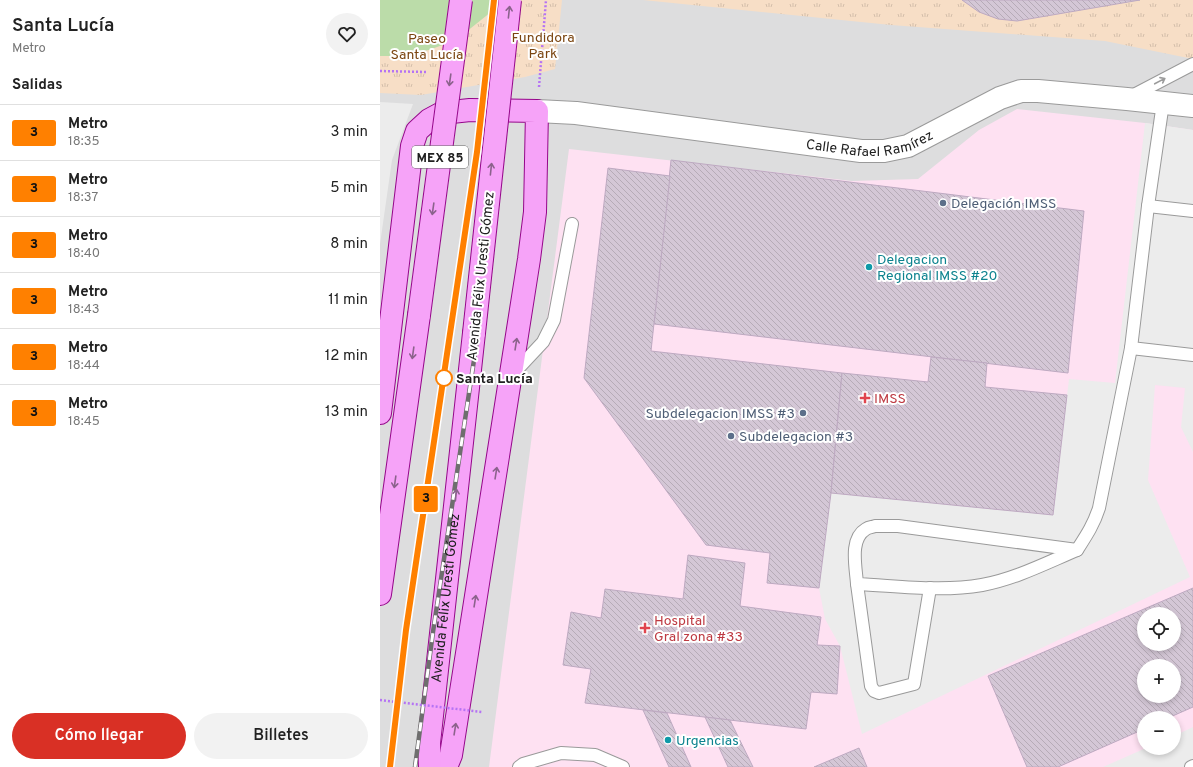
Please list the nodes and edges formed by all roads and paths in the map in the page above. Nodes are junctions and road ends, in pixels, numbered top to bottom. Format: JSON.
{"nodes":[{"id":1,"x":460,"y":0,"type":"edge"},
{"id":2,"x":510,"y":0,"type":"edge"},
{"id":3,"x":546,"y":0,"type":"edge"},
{"id":4,"x":1193,"y":64,"type":"edge"},
{"id":5,"x":1127,"y":98,"type":"junction"},
{"id":6,"x":1163,"y":103,"type":"junction"},
{"id":7,"x":1193,"y":106,"type":"edge"},
{"id":8,"x":537,"y":111,"type":"junction"},
{"id":9,"x":1148,"y":206,"type":"junction"},
{"id":10,"x":1193,"y":211,"type":"edge"},
{"id":11,"x":572,"y":224,"type":"dead end"},
{"id":12,"x":1131,"y":348,"type":"junction"},
{"id":13,"x":1193,"y":355,"type":"edge"},
{"id":14,"x":511,"y":376,"type":"junction"},
{"id":15,"x":380,"y":413,"type":"edge"},
{"id":16,"x":1077,"y":550,"type":"junction"},
{"id":17,"x":857,"y":584,"type":"junction"},
{"id":18,"x":930,"y":588,"type":"junction"},
{"id":19,"x":380,"y":594,"type":"edge"},
{"id":20,"x":380,"y":700,"type":"edge"},
{"id":21,"x":482,"y":712,"type":"dead end"},
{"id":22,"x":430,"y":767,"type":"edge"},
{"id":23,"x":446,"y":767,"type":"edge"},
{"id":24,"x":519,"y":767,"type":"edge"},
{"id":25,"x":623,"y":767,"type":"edge"}],
"edges":[{"from":1,"to":19,"type":"main road","number":"MEX 85","one_way":true,"bridge":true},
{"from":22,"to":2,"type":"main road","name":"Avenida Félix Uresti Gómez","one_way":true,"bridge":true},
{"from":3,"to":8,"type":"path"},
{"from":5,"to":4,"type":"lane","one_way":true},
{"from":5,"to":6,"type":"street","name":"Calle Rafael Ramírez"},
{"from":5,"to":8,"type":"street","name":"Calle Rafael Ramírez"},
{"from":6,"to":7,"type":"street","name":"Calle Rafael Ramírez"},
{"from":6,"to":9,"type":"lane"},
{"from":14,"to":8,"type":"main road","one_way":true},
{"from":8,"to":15,"type":"main road"},
{"from":9,"to":10,"type":"lane"},
{"from":9,"to":12,"type":"lane"},
{"from":11,"to":14,"type":"lane"},
{"from":12,"to":13,"type":"lane"},
{"from":12,"to":16,"type":"lane"},
{"from":23,"to":14,"type":"main road","one_way":true},
{"from":16,"to":17,"type":"lane"},
{"from":16,"to":18,"type":"lane"},
{"from":17,"to":18,"type":"lane"},
{"from":17,"to":18,"type":"lane"},
{"from":20,"to":21,"type":"path","bridge":true},
{"from":24,"to":25,"type":"lane"}]}
